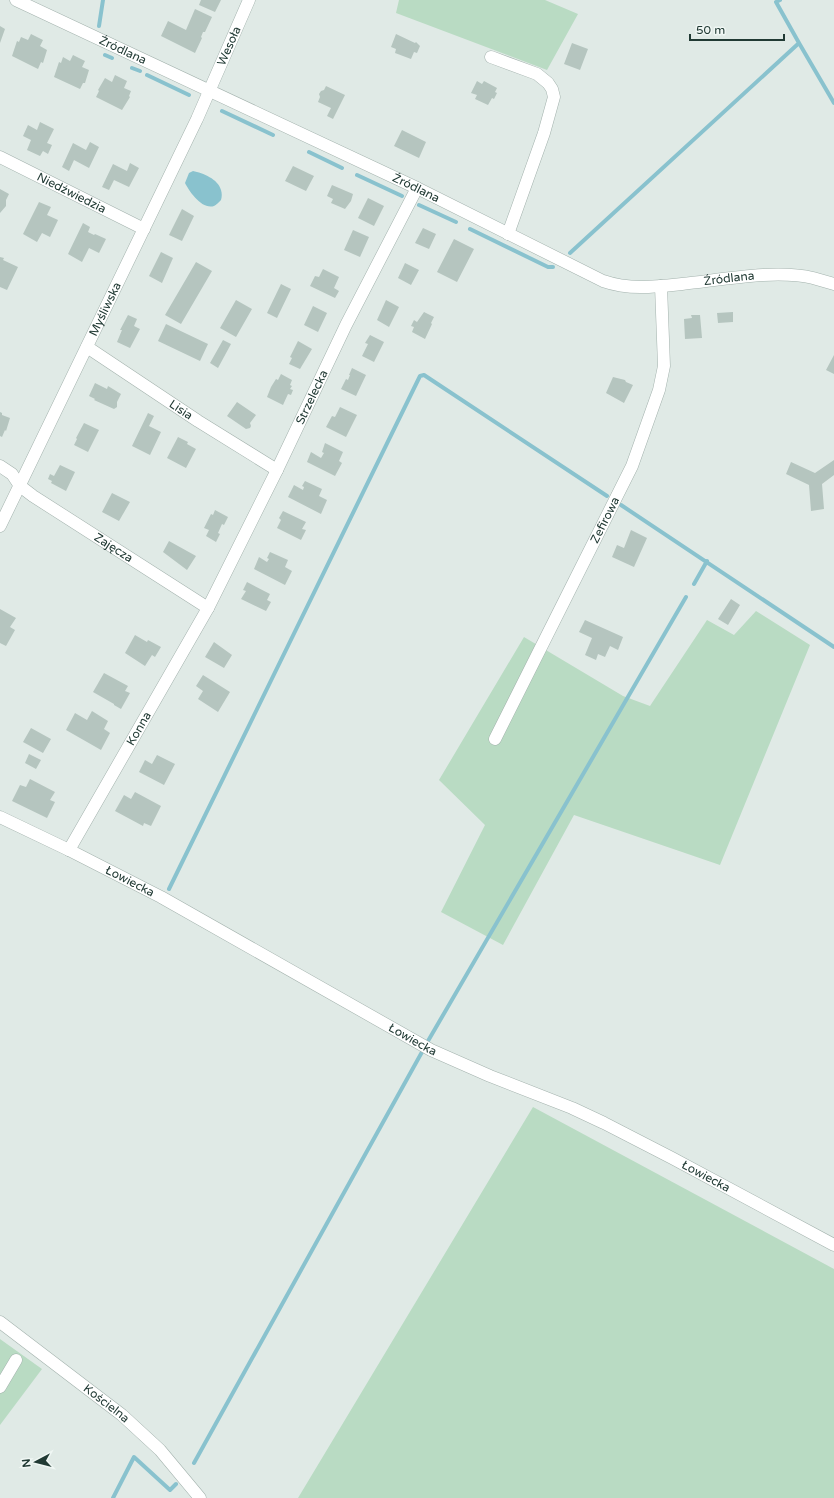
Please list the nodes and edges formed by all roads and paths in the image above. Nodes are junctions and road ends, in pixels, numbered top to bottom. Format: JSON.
{"nodes":[{"id":1,"x":16,"y":0,"type":"edge"},
{"id":2,"x":248,"y":0,"type":"edge"},
{"id":3,"x":490,"y":57,"type":"dead end"},
{"id":4,"x":209,"y":91,"type":"junction"},
{"id":5,"x":0,"y":157,"type":"edge"},
{"id":6,"x":417,"y":188,"type":"junction"},
{"id":7,"x":144,"y":229,"type":"junction"},
{"id":8,"x":508,"y":234,"type":"junction"},
{"id":9,"x":834,"y":284,"type":"edge"},
{"id":10,"x":661,"y":286,"type":"junction"},
{"id":11,"x":87,"y":347,"type":"junction"},
{"id":12,"x":0,"y":466,"type":"edge"},
{"id":13,"x":277,"y":470,"type":"junction"},
{"id":14,"x":20,"y":486,"type":"junction"},
{"id":15,"x":0,"y":526,"type":"edge"},
{"id":16,"x":208,"y":608,"type":"junction"},
{"id":17,"x":495,"y":739,"type":"dead end"},
{"id":18,"x":0,"y":817,"type":"edge"},
{"id":19,"x":69,"y":850,"type":"junction"},
{"id":20,"x":834,"y":1245,"type":"edge"},
{"id":21,"x":0,"y":1322,"type":"edge"},
{"id":22,"x":16,"y":1360,"type":"dead end"},
{"id":23,"x":0,"y":1387,"type":"edge"},
{"id":24,"x":200,"y":1498,"type":"edge"}],
"edges":[{"from":1,"to":4,"type":"street","name":"Źródlana"},
{"from":2,"to":4,"type":"street","name":"Wesoła"},
{"from":3,"to":8,"type":"street"},
{"from":4,"to":6,"type":"street","name":"Źródlana"},
{"from":4,"to":7,"type":"street","name":"Myśliwska"},
{"from":5,"to":7,"type":"street","name":"Niedźwiedzia"},
{"from":6,"to":8,"type":"street","name":"Źródlana"},
{"from":6,"to":13,"type":"street","name":"Strzelecka"},
{"from":7,"to":11,"type":"street","name":"Myśliwska"},
{"from":8,"to":10,"type":"street","name":"Źródlana"},
{"from":9,"to":10,"type":"street","name":"Źródlana"},
{"from":10,"to":17,"type":"street","name":"Zefirowa"},
{"from":11,"to":13,"type":"street","name":"Lisia"},
{"from":11,"to":14,"type":"street","name":"Myśliwska"},
{"from":12,"to":14,"type":"street","name":"Zajęcza"},
{"from":13,"to":16,"type":"street","name":"Strzelecka"},
{"from":14,"to":15,"type":"street","name":"Myśliwska"},
{"from":14,"to":16,"type":"street","name":"Zajęcza"},
{"from":16,"to":19,"type":"street","name":"Konna"},
{"from":18,"to":19,"type":"street","name":"Łowiecka"},
{"from":19,"to":20,"type":"street","name":"Łowiecka"},
{"from":21,"to":24,"type":"street","name":"Kościelna"},
{"from":22,"to":23,"type":"street"}]}
